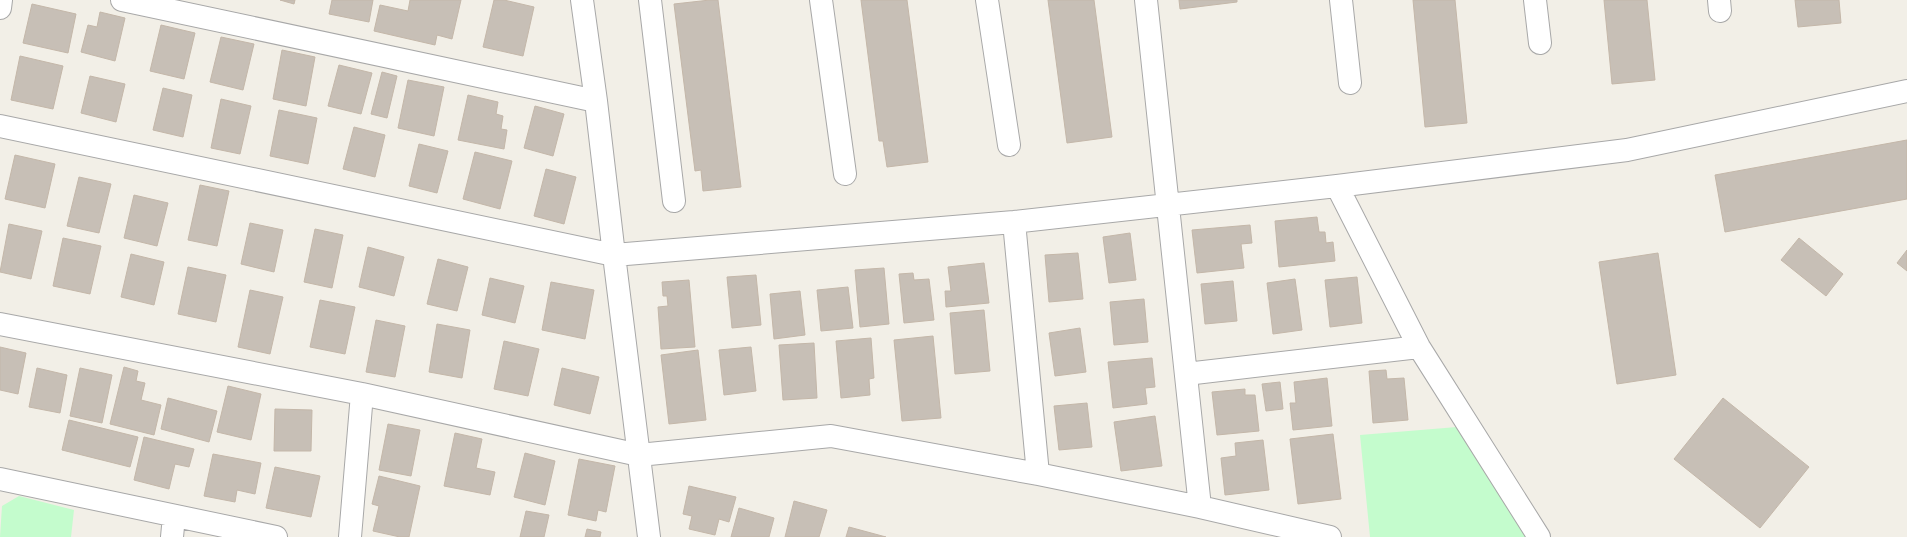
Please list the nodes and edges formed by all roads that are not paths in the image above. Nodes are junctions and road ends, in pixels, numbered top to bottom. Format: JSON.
{"nodes":[{"id":1,"x":1,"y":0,"type":"edge"},
{"id":2,"x":122,"y":0,"type":"edge"},
{"id":3,"x":582,"y":0,"type":"edge"},
{"id":4,"x":650,"y":0,"type":"edge"},
{"id":5,"x":821,"y":0,"type":"edge"},
{"id":6,"x":987,"y":0,"type":"edge"},
{"id":7,"x":1146,"y":0,"type":"edge"},
{"id":8,"x":1341,"y":0,"type":"edge"},
{"id":9,"x":1535,"y":0,"type":"edge"},
{"id":10,"x":0,"y":8,"type":"edge"},
{"id":11,"x":1540,"y":43,"type":"dead end"},
{"id":12,"x":1350,"y":83,"type":"dead end"},
{"id":13,"x":1907,"y":91,"type":"edge"},
{"id":14,"x":596,"y":101,"type":"junction"},
{"id":15,"x":0,"y":126,"type":"edge"},
{"id":16,"x":1008,"y":145,"type":"dead end"},
{"id":17,"x":845,"y":174,"type":"dead end"},
{"id":18,"x":1337,"y":186,"type":"junction"},
{"id":19,"x":674,"y":201,"type":"dead end"},
{"id":20,"x":1168,"y":206,"type":"junction"},
{"id":21,"x":1014,"y":222,"type":"junction"},
{"id":22,"x":614,"y":254,"type":"junction"},
{"id":23,"x":0,"y":324,"type":"edge"},
{"id":24,"x":1419,"y":347,"type":"junction"},
{"id":25,"x":1186,"y":374,"type":"junction"},
{"id":26,"x":362,"y":394,"type":"junction"},
{"id":27,"x":639,"y":455,"type":"junction"},
{"id":28,"x":1038,"y":474,"type":"junction"},
{"id":29,"x":0,"y":479,"type":"edge"},
{"id":30,"x":1200,"y":507,"type":"junction"},
{"id":31,"x":173,"y":527,"type":"edge"},
{"id":32,"x":276,"y":537,"type":"edge"},
{"id":33,"x":350,"y":537,"type":"edge"},
{"id":34,"x":649,"y":537,"type":"edge"},
{"id":35,"x":1330,"y":537,"type":"edge"},
{"id":36,"x":1539,"y":537,"type":"edge"}],
"edges":[{"from":1,"to":10,"type":"street"},
{"from":2,"to":14,"type":"street"},
{"from":3,"to":14,"type":"street"},
{"from":4,"to":19,"type":"street"},
{"from":5,"to":17,"type":"street"},
{"from":6,"to":16,"type":"street"},
{"from":7,"to":20,"type":"street"},
{"from":8,"to":12,"type":"street"},
{"from":9,"to":11,"type":"street"},
{"from":13,"to":18,"type":"street"},
{"from":14,"to":22,"type":"street"},
{"from":15,"to":22,"type":"street"},
{"from":18,"to":20,"type":"street"},
{"from":18,"to":24,"type":"street"},
{"from":20,"to":21,"type":"street"},
{"from":20,"to":25,"type":"street"},
{"from":21,"to":22,"type":"street"},
{"from":21,"to":28,"type":"street"},
{"from":22,"to":27,"type":"street"},
{"from":23,"to":26,"type":"street"},
{"from":24,"to":25,"type":"street"},
{"from":24,"to":36,"type":"street"},
{"from":25,"to":30,"type":"street"},
{"from":26,"to":27,"type":"street"},
{"from":26,"to":33,"type":"street"},
{"from":27,"to":28,"type":"street"},
{"from":27,"to":34,"type":"street"},
{"from":28,"to":30,"type":"street"},
{"from":29,"to":31,"type":"street"},
{"from":30,"to":35,"type":"street"},
{"from":31,"to":32,"type":"street"}]}
